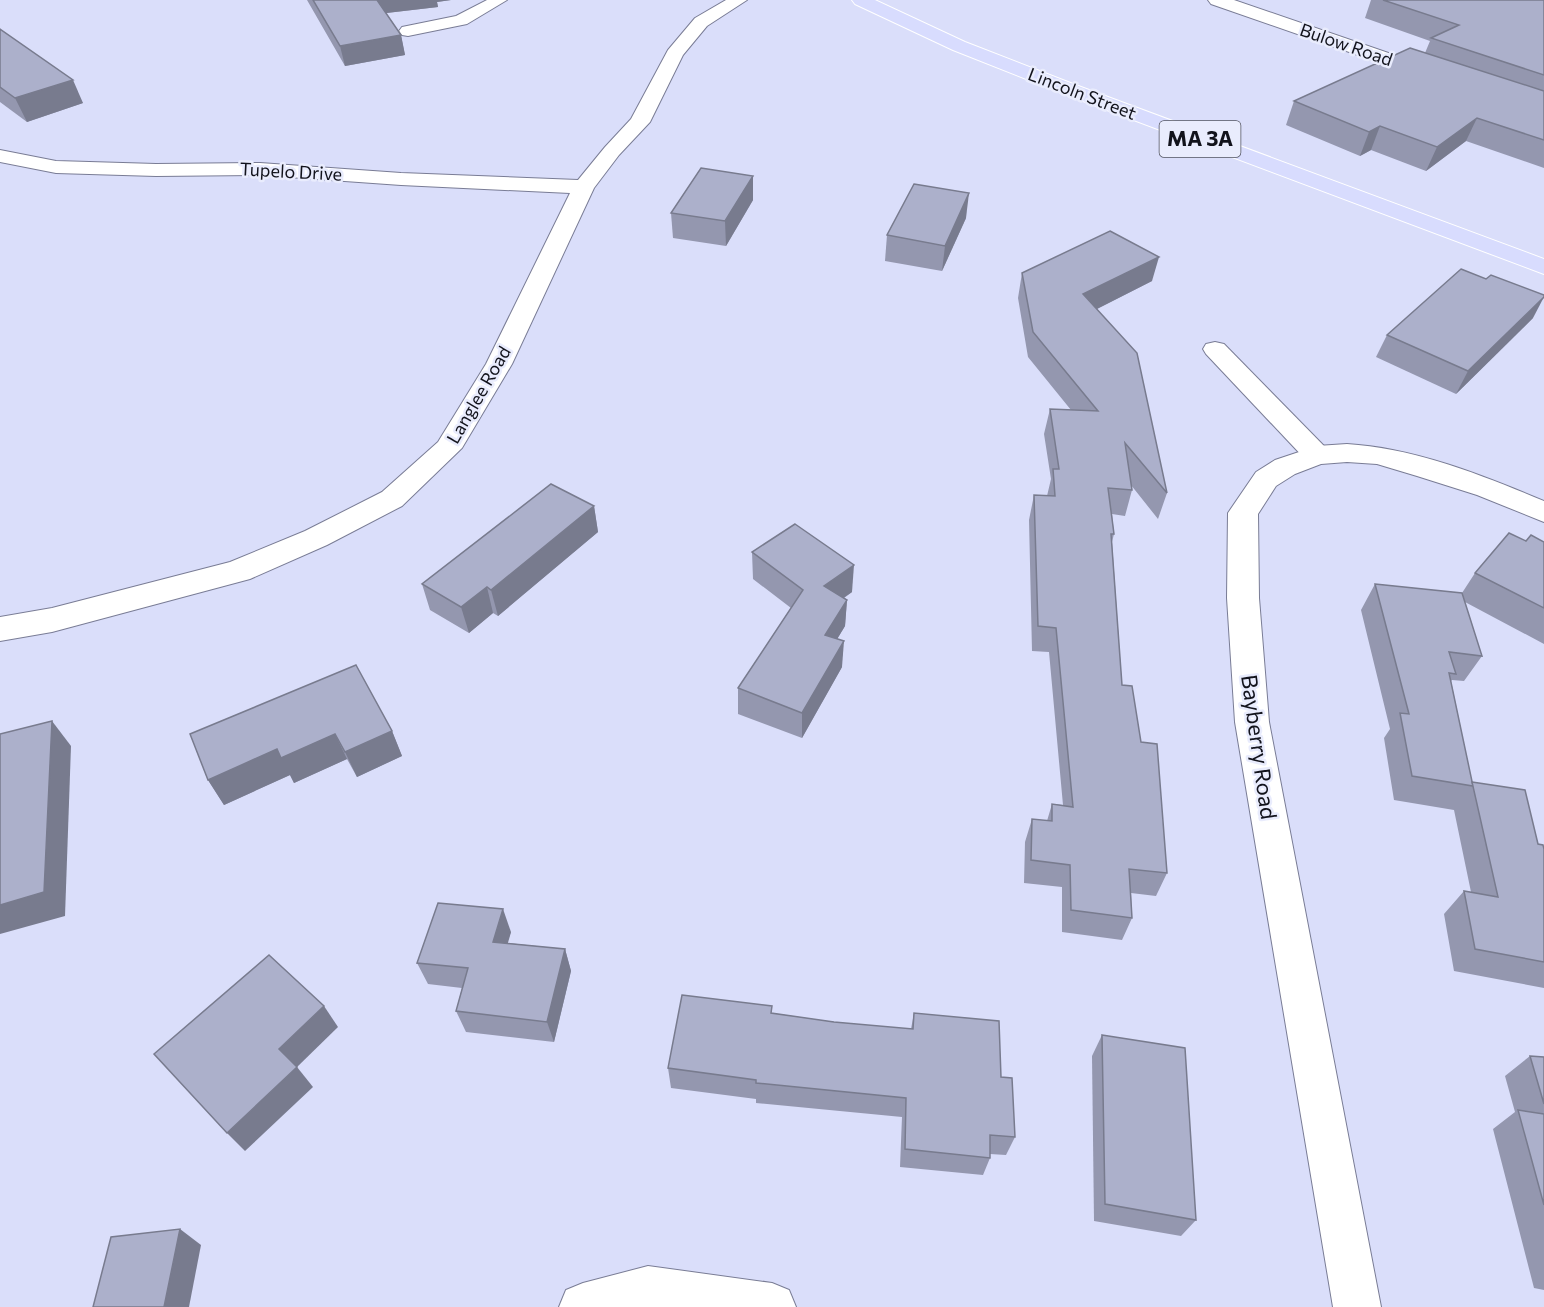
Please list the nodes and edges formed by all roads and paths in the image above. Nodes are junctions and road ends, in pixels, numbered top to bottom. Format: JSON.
{"nodes":[{"id":1,"x":499,"y":0,"type":"edge"},
{"id":2,"x":738,"y":0,"type":"edge"},
{"id":3,"x":861,"y":0,"type":"edge"},
{"id":4,"x":1217,"y":0,"type":"edge"},
{"id":5,"x":408,"y":31,"type":"dead end"},
{"id":6,"x":1440,"y":77,"type":"edge"},
{"id":7,"x":0,"y":156,"type":"edge"},
{"id":8,"x":584,"y":187,"type":"junction"},
{"id":9,"x":1544,"y":267,"type":"edge"},
{"id":10,"x":1215,"y":349,"type":"dead end"},
{"id":11,"x":1317,"y":455,"type":"junction"},
{"id":12,"x":1544,"y":512,"type":"edge"},
{"id":13,"x":0,"y":628,"type":"edge"},
{"id":14,"x":604,"y":1301,"type":"edge"},
{"id":15,"x":772,"y":1307,"type":"edge"},
{"id":16,"x":1357,"y":1307,"type":"edge"}],
"edges":[{"from":1,"to":5,"type":"lane"},
{"from":2,"to":8,"type":"street","name":"Langlee Road"},
{"from":3,"to":9,"type":"main road","name":"Lincoln Street","number":"MA 3A"},
{"from":4,"to":6,"type":"street","name":"Bulow Road"},
{"from":7,"to":8,"type":"street","name":"Tupelo Drive"},
{"from":8,"to":13,"type":"street","name":"Langlee Road"},
{"from":10,"to":11,"type":"lane"},
{"from":11,"to":12,"type":"street","name":"Bayberry Road"},
{"from":11,"to":16,"type":"street","name":"Bayberry Road"},
{"from":14,"to":15,"type":"street"}]}
